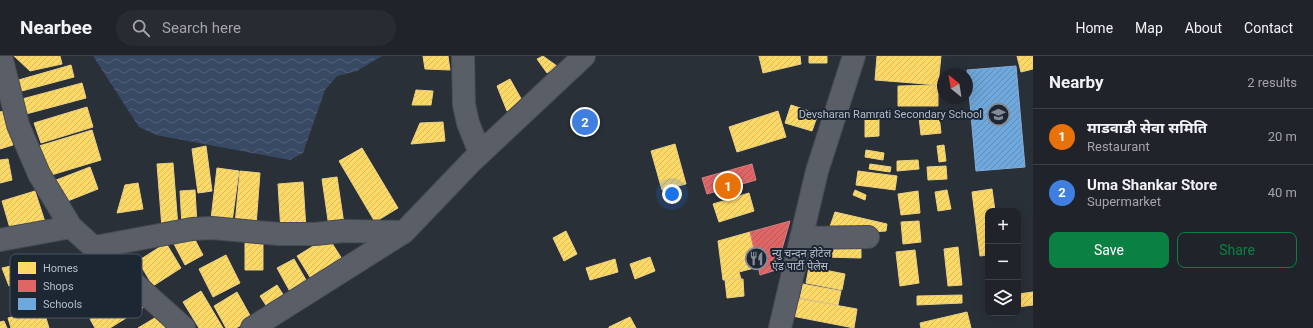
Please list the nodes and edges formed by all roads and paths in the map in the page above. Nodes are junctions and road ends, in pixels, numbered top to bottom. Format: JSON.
{"nodes":[{"id":1,"x":1,"y":56,"type":"edge"},
{"id":2,"x":463,"y":56,"type":"edge"},
{"id":3,"x":584,"y":56,"type":"edge"},
{"id":4,"x":854,"y":56,"type":"edge"},
{"id":5,"x":6,"y":103,"type":"edge"},
{"id":6,"x":480,"y":153,"type":"junction"},
{"id":7,"x":71,"y":227,"type":"junction"},
{"id":8,"x":404,"y":232,"type":"junction"},
{"id":9,"x":868,"y":237,"type":"dead end"},
{"id":10,"x":801,"y":238,"type":"junction"},
{"id":11,"x":0,"y":240,"type":"edge"},
{"id":12,"x":95,"y":247,"type":"junction"},
{"id":13,"x":103,"y":254,"type":"edge"},
{"id":14,"x":142,"y":290,"type":"edge"},
{"id":15,"x":184,"y":328,"type":"edge"},
{"id":16,"x":252,"y":328,"type":"edge"},
{"id":17,"x":780,"y":328,"type":"edge"}],
"edges":[{"from":1,"to":5,"type":"street"},
{"from":2,"to":6,"type":"street"},
{"from":3,"to":6,"type":"street"},
{"from":4,"to":10,"type":"street"},
{"from":5,"to":7,"type":"street"},
{"from":6,"to":8,"type":"street"},
{"from":7,"to":11,"type":"street"},
{"from":7,"to":12,"type":"street"},
{"from":8,"to":12,"type":"street"},
{"from":8,"to":16,"type":"street"},
{"from":9,"to":10,"type":"street"},
{"from":10,"to":17,"type":"street"},
{"from":12,"to":13,"type":"street"},
{"from":14,"to":15,"type":"street"}]}
